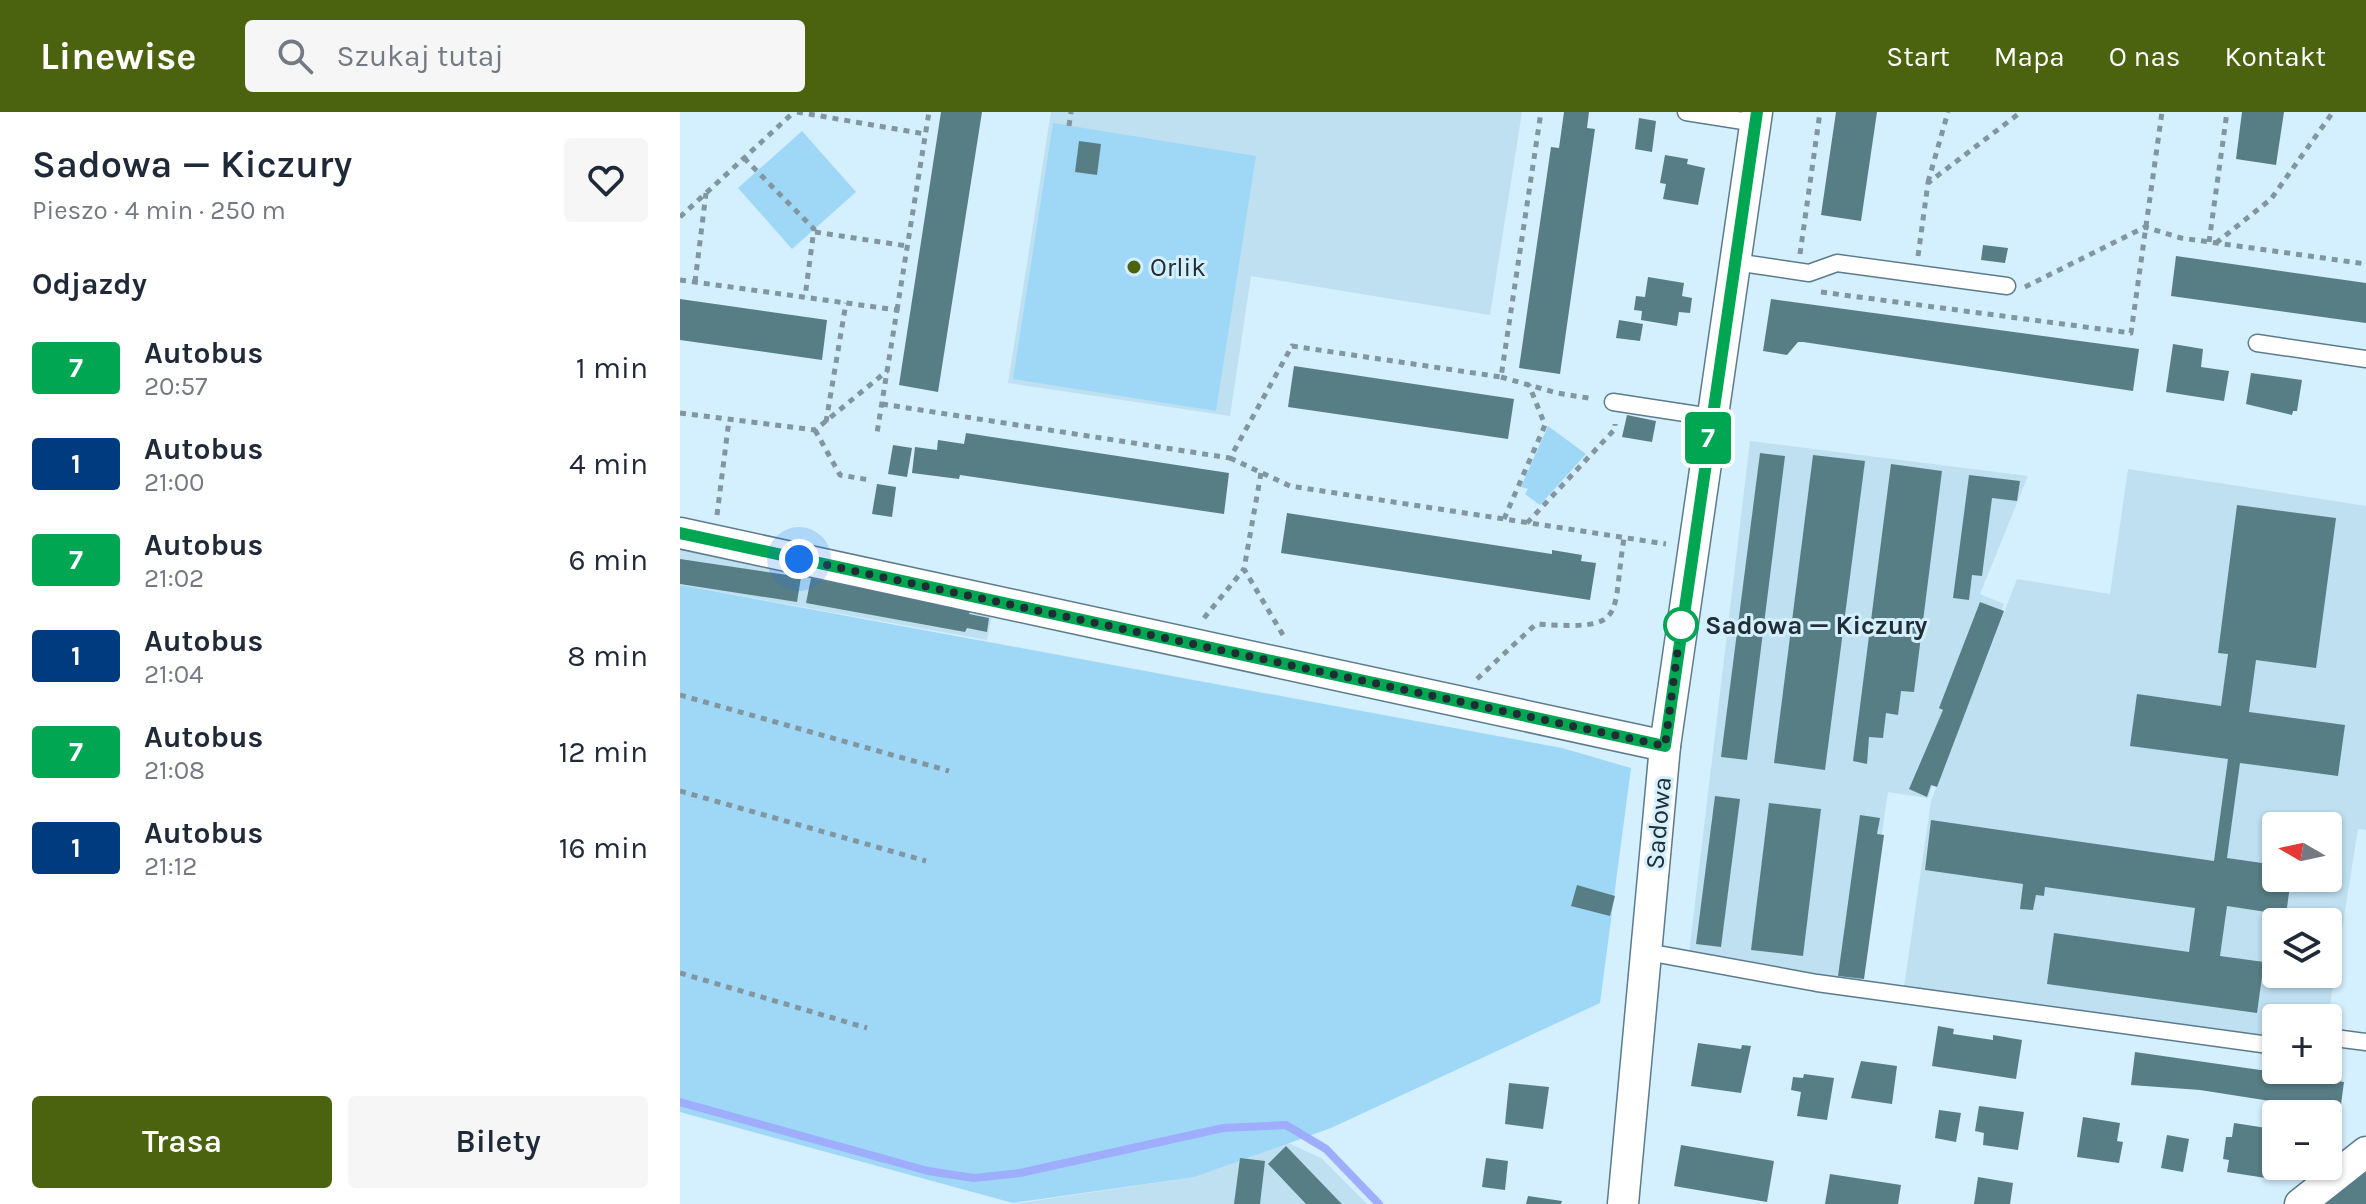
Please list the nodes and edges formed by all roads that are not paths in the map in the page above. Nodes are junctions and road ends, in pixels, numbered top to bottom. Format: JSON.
{"nodes":[{"id":1,"x":1686,"y":112,"type":"edge"},
{"id":2,"x":1756,"y":117,"type":"edge"},
{"id":3,"x":1735,"y":262,"type":"junction"},
{"id":4,"x":2012,"y":288,"type":"road end"},
{"id":5,"x":2257,"y":343,"type":"dead end"},
{"id":6,"x":2366,"y":359,"type":"edge"},
{"id":7,"x":1613,"y":402,"type":"road end"},
{"id":8,"x":1711,"y":417,"type":"junction"},
{"id":9,"x":680,"y":533,"type":"edge"},
{"id":10,"x":1665,"y":746,"type":"junction"},
{"id":11,"x":1647,"y":952,"type":"junction"},
{"id":12,"x":2342,"y":1039,"type":"edge"},
{"id":13,"x":2366,"y":1042,"type":"edge"},
{"id":14,"x":2262,"y":1044,"type":"edge"},
{"id":15,"x":2366,"y":1152,"type":"edge"},
{"id":16,"x":1623,"y":1204,"type":"edge"},
{"id":17,"x":2300,"y":1204,"type":"edge"}],
"edges":[{"from":1,"to":2,"type":"lane"},
{"from":2,"to":3,"type":"street","name":"Sadowa"},
{"from":3,"to":4,"type":"lane"},
{"from":3,"to":8,"type":"street","name":"Sadowa"},
{"from":5,"to":6,"type":"lane"},
{"from":7,"to":8,"type":"lane"},
{"from":8,"to":10,"type":"street","name":"Sadowa"},
{"from":9,"to":10,"type":"street"},
{"from":10,"to":11,"type":"street","name":"Sadowa"},
{"from":11,"to":14,"type":"lane"},
{"from":11,"to":16,"type":"street","name":"Sadowa"},
{"from":12,"to":13,"type":"lane"},
{"from":15,"to":17,"type":"street"}]}
